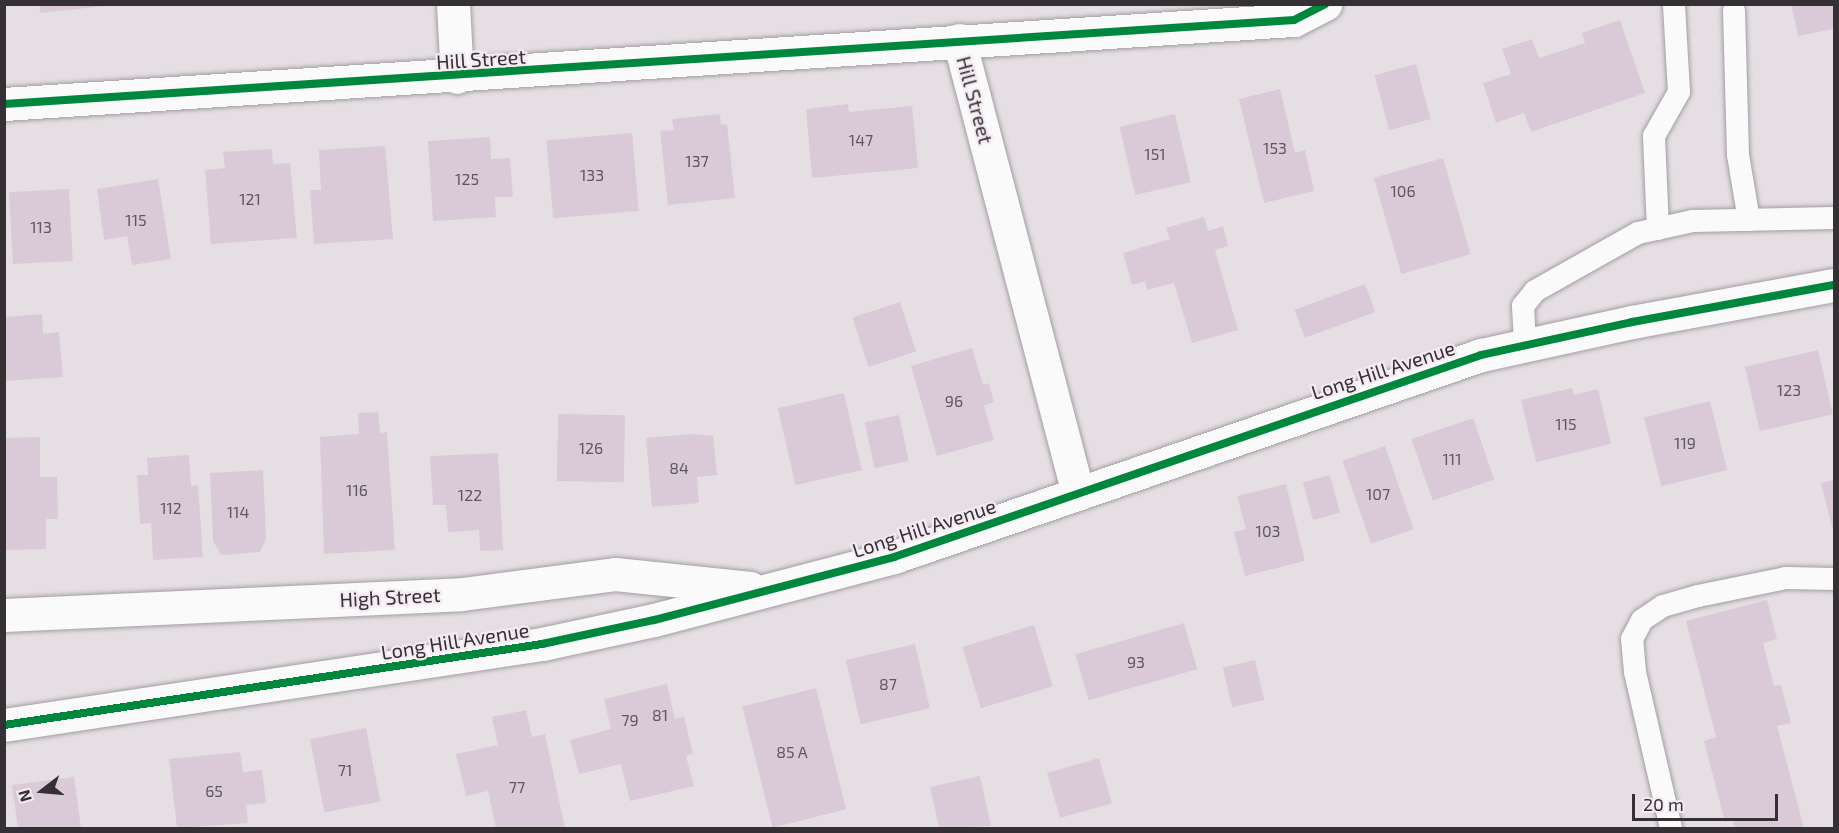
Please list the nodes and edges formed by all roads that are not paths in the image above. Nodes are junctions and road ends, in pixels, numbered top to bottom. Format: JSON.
{"nodes":[{"id":1,"x":453,"y":4,"type":"edge"},
{"id":2,"x":1325,"y":4,"type":"edge"},
{"id":3,"x":1674,"y":4,"type":"edge"},
{"id":4,"x":1734,"y":11,"type":"dead end"},
{"id":5,"x":959,"y":40,"type":"junction"},
{"id":6,"x":457,"y":77,"type":"junction"},
{"id":7,"x":4,"y":104,"type":"edge"},
{"id":8,"x":1834,"y":218,"type":"edge"},
{"id":9,"x":1749,"y":220,"type":"junction"},
{"id":10,"x":1658,"y":229,"type":"junction"},
{"id":11,"x":1834,"y":285,"type":"edge"},
{"id":12,"x":1525,"y":344,"type":"junction"},
{"id":13,"x":1078,"y":493,"type":"junction"},
{"id":14,"x":1834,"y":579,"type":"edge"},
{"id":15,"x":774,"y":590,"type":"junction"},
{"id":16,"x":4,"y":615,"type":"edge"},
{"id":17,"x":4,"y":725,"type":"edge"},
{"id":18,"x":1671,"y":828,"type":"edge"}],
"edges":[{"from":1,"to":6,"type":"street"},
{"from":2,"to":5,"type":"street"},
{"from":3,"to":10,"type":"lane"},
{"from":4,"to":9,"type":"lane"},
{"from":5,"to":6,"type":"street","name":"Hill Street"},
{"from":5,"to":13,"type":"street","name":"Hill Street"},
{"from":6,"to":7,"type":"street","name":"Hill Street"},
{"from":8,"to":9,"type":"lane"},
{"from":9,"to":10,"type":"lane"},
{"from":10,"to":12,"type":"lane"},
{"from":11,"to":12,"type":"street","name":"Long Hill Avenue"},
{"from":12,"to":13,"type":"street","name":"Long Hill Avenue"},
{"from":13,"to":15,"type":"street","name":"Long Hill Avenue"},
{"from":14,"to":18,"type":"lane"},
{"from":15,"to":16,"type":"street","name":"High Street"},
{"from":15,"to":17,"type":"street","name":"Long Hill Avenue"}]}
